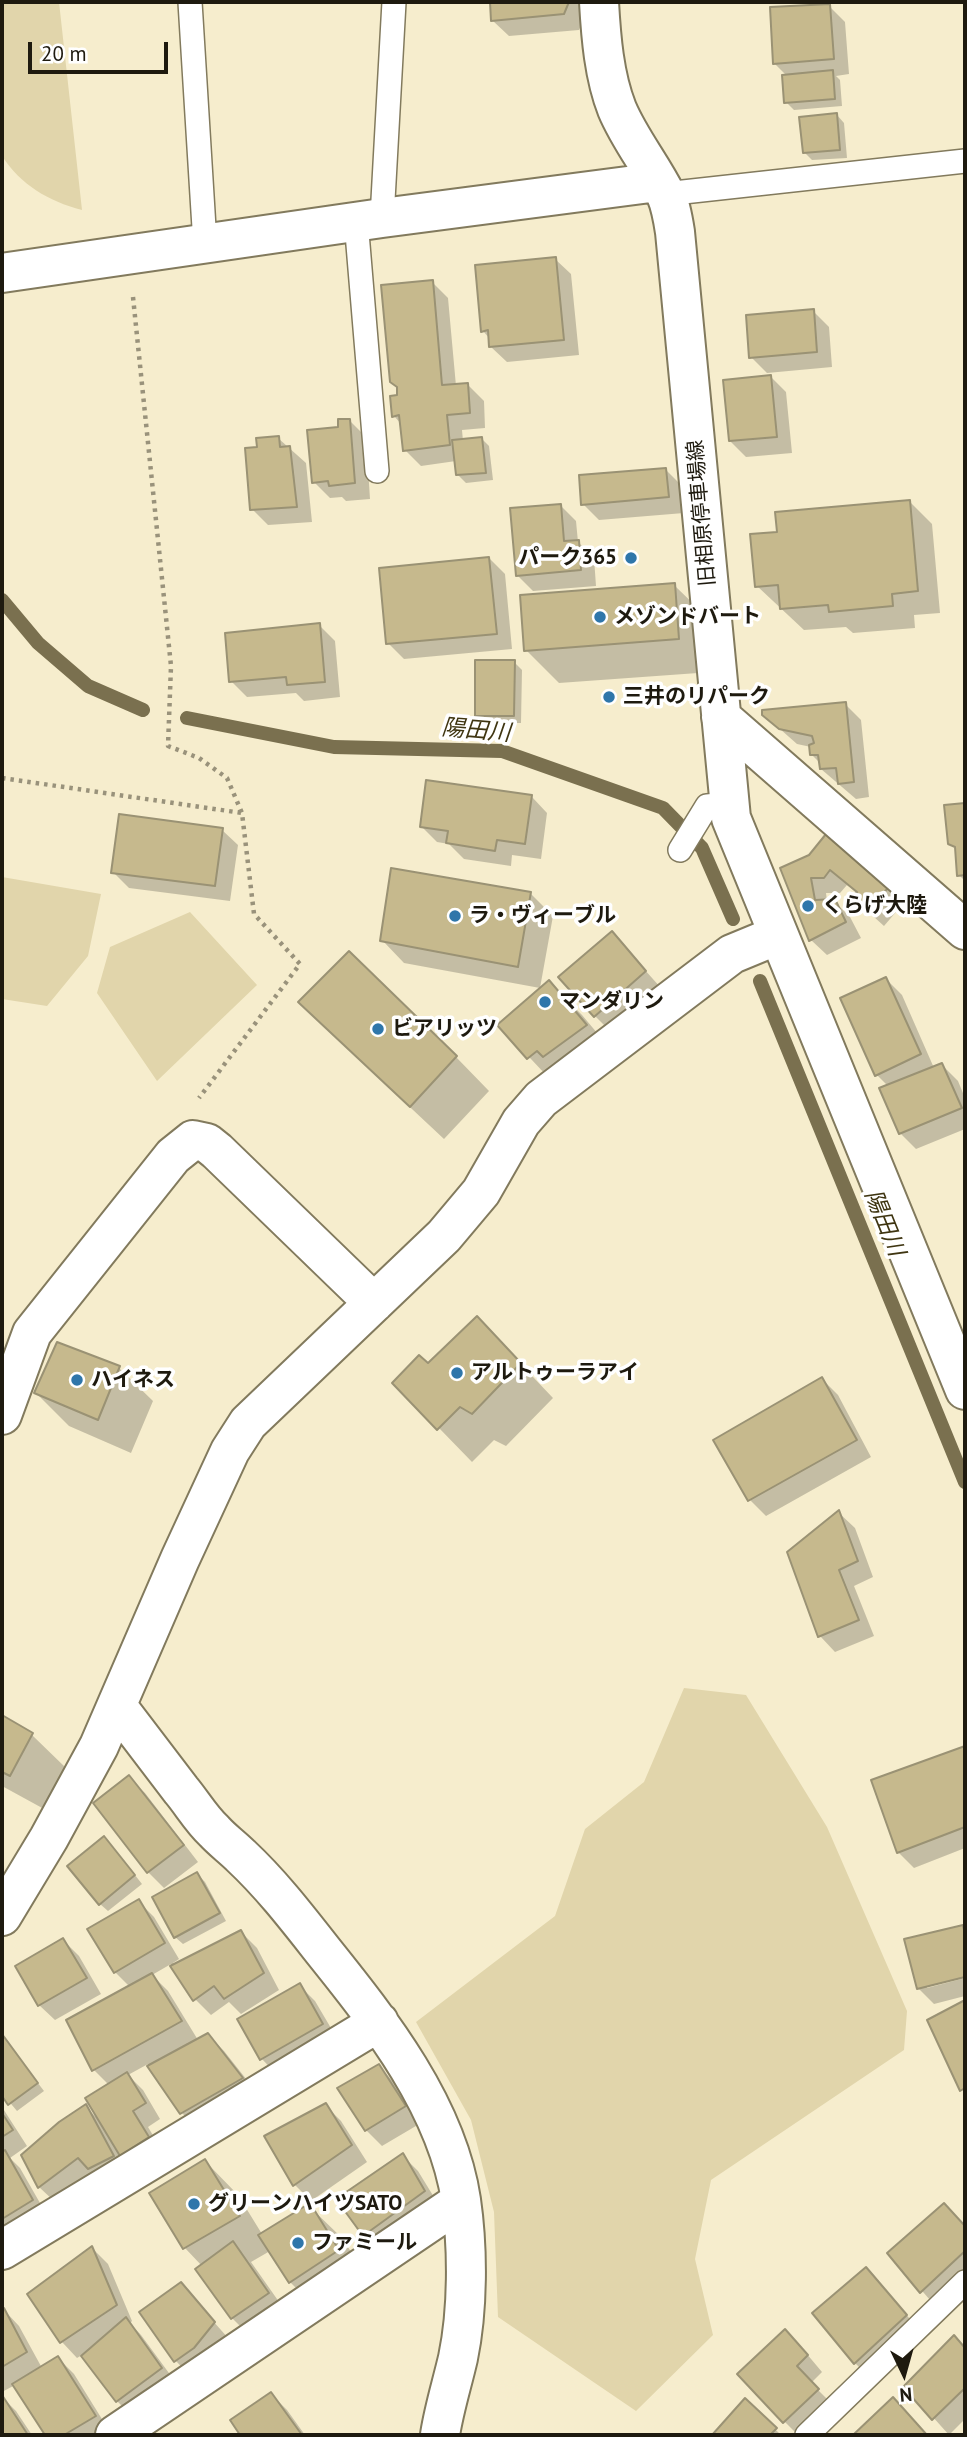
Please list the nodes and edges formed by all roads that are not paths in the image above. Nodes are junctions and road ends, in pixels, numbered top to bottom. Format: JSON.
{"nodes":[{"id":1,"x":190,"y":2,"type":"edge"},
{"id":2,"x":394,"y":2,"type":"edge"},
{"id":3,"x":599,"y":2,"type":"edge"},
{"id":4,"x":965,"y":161,"type":"edge"},
{"id":5,"x":662,"y":188,"type":"junction"},
{"id":6,"x":369,"y":219,"type":"junction"},
{"id":7,"x":205,"y":244,"type":"junction"},
{"id":8,"x":2,"y":273,"type":"edge"},
{"id":9,"x":377,"y":471,"type":"dead end"},
{"id":10,"x":720,"y":718,"type":"junction"},
{"id":11,"x":714,"y":811,"type":"junction"},
{"id":12,"x":680,"y":850,"type":"dead end"},
{"id":13,"x":965,"y":930,"type":"edge"},
{"id":14,"x":778,"y":935,"type":"junction"},
{"id":15,"x":374,"y":1303,"type":"junction"},
{"id":16,"x":965,"y":1390,"type":"edge"},
{"id":17,"x":2,"y":1415,"type":"edge"},
{"id":18,"x":117,"y":1706,"type":"junction"},
{"id":19,"x":13,"y":1875,"type":"edge"},
{"id":20,"x":2,"y":1916,"type":"edge"},
{"id":21,"x":379,"y":2022,"type":"junction"},
{"id":22,"x":461,"y":2201,"type":"junction"},
{"id":23,"x":2,"y":2250,"type":"edge"},
{"id":24,"x":965,"y":2282,"type":"edge"},
{"id":25,"x":114,"y":2435,"type":"edge"},
{"id":26,"x":440,"y":2435,"type":"edge"},
{"id":27,"x":807,"y":2435,"type":"edge"}],
"edges":[{"from":1,"to":7,"type":"lane"},
{"from":2,"to":6,"type":"lane"},
{"from":3,"to":5,"type":"street","name":"旧相原停車場線"},
{"from":4,"to":5,"type":"lane"},
{"from":5,"to":6,"type":"street"},
{"from":5,"to":10,"type":"street","name":"旧相原停車場線"},
{"from":6,"to":7,"type":"street"},
{"from":6,"to":9,"type":"lane"},
{"from":7,"to":8,"type":"street"},
{"from":10,"to":11,"type":"street","name":"旧相原停車場線"},
{"from":10,"to":13,"type":"street"},
{"from":11,"to":12,"type":"lane"},
{"from":11,"to":14,"type":"street","name":"旧相原停車場線"},
{"from":14,"to":15,"type":"street"},
{"from":14,"to":16,"type":"street","name":"旧相原停車場線"},
{"from":15,"to":17,"type":"street"},
{"from":15,"to":18,"type":"street"},
{"from":18,"to":19,"type":"street"},
{"from":18,"to":21,"type":"street"},
{"from":19,"to":20,"type":"street"},
{"from":21,"to":22,"type":"street"},
{"from":21,"to":23,"type":"street"},
{"from":22,"to":25,"type":"street"},
{"from":22,"to":26,"type":"street"},
{"from":24,"to":27,"type":"lane"}]}
